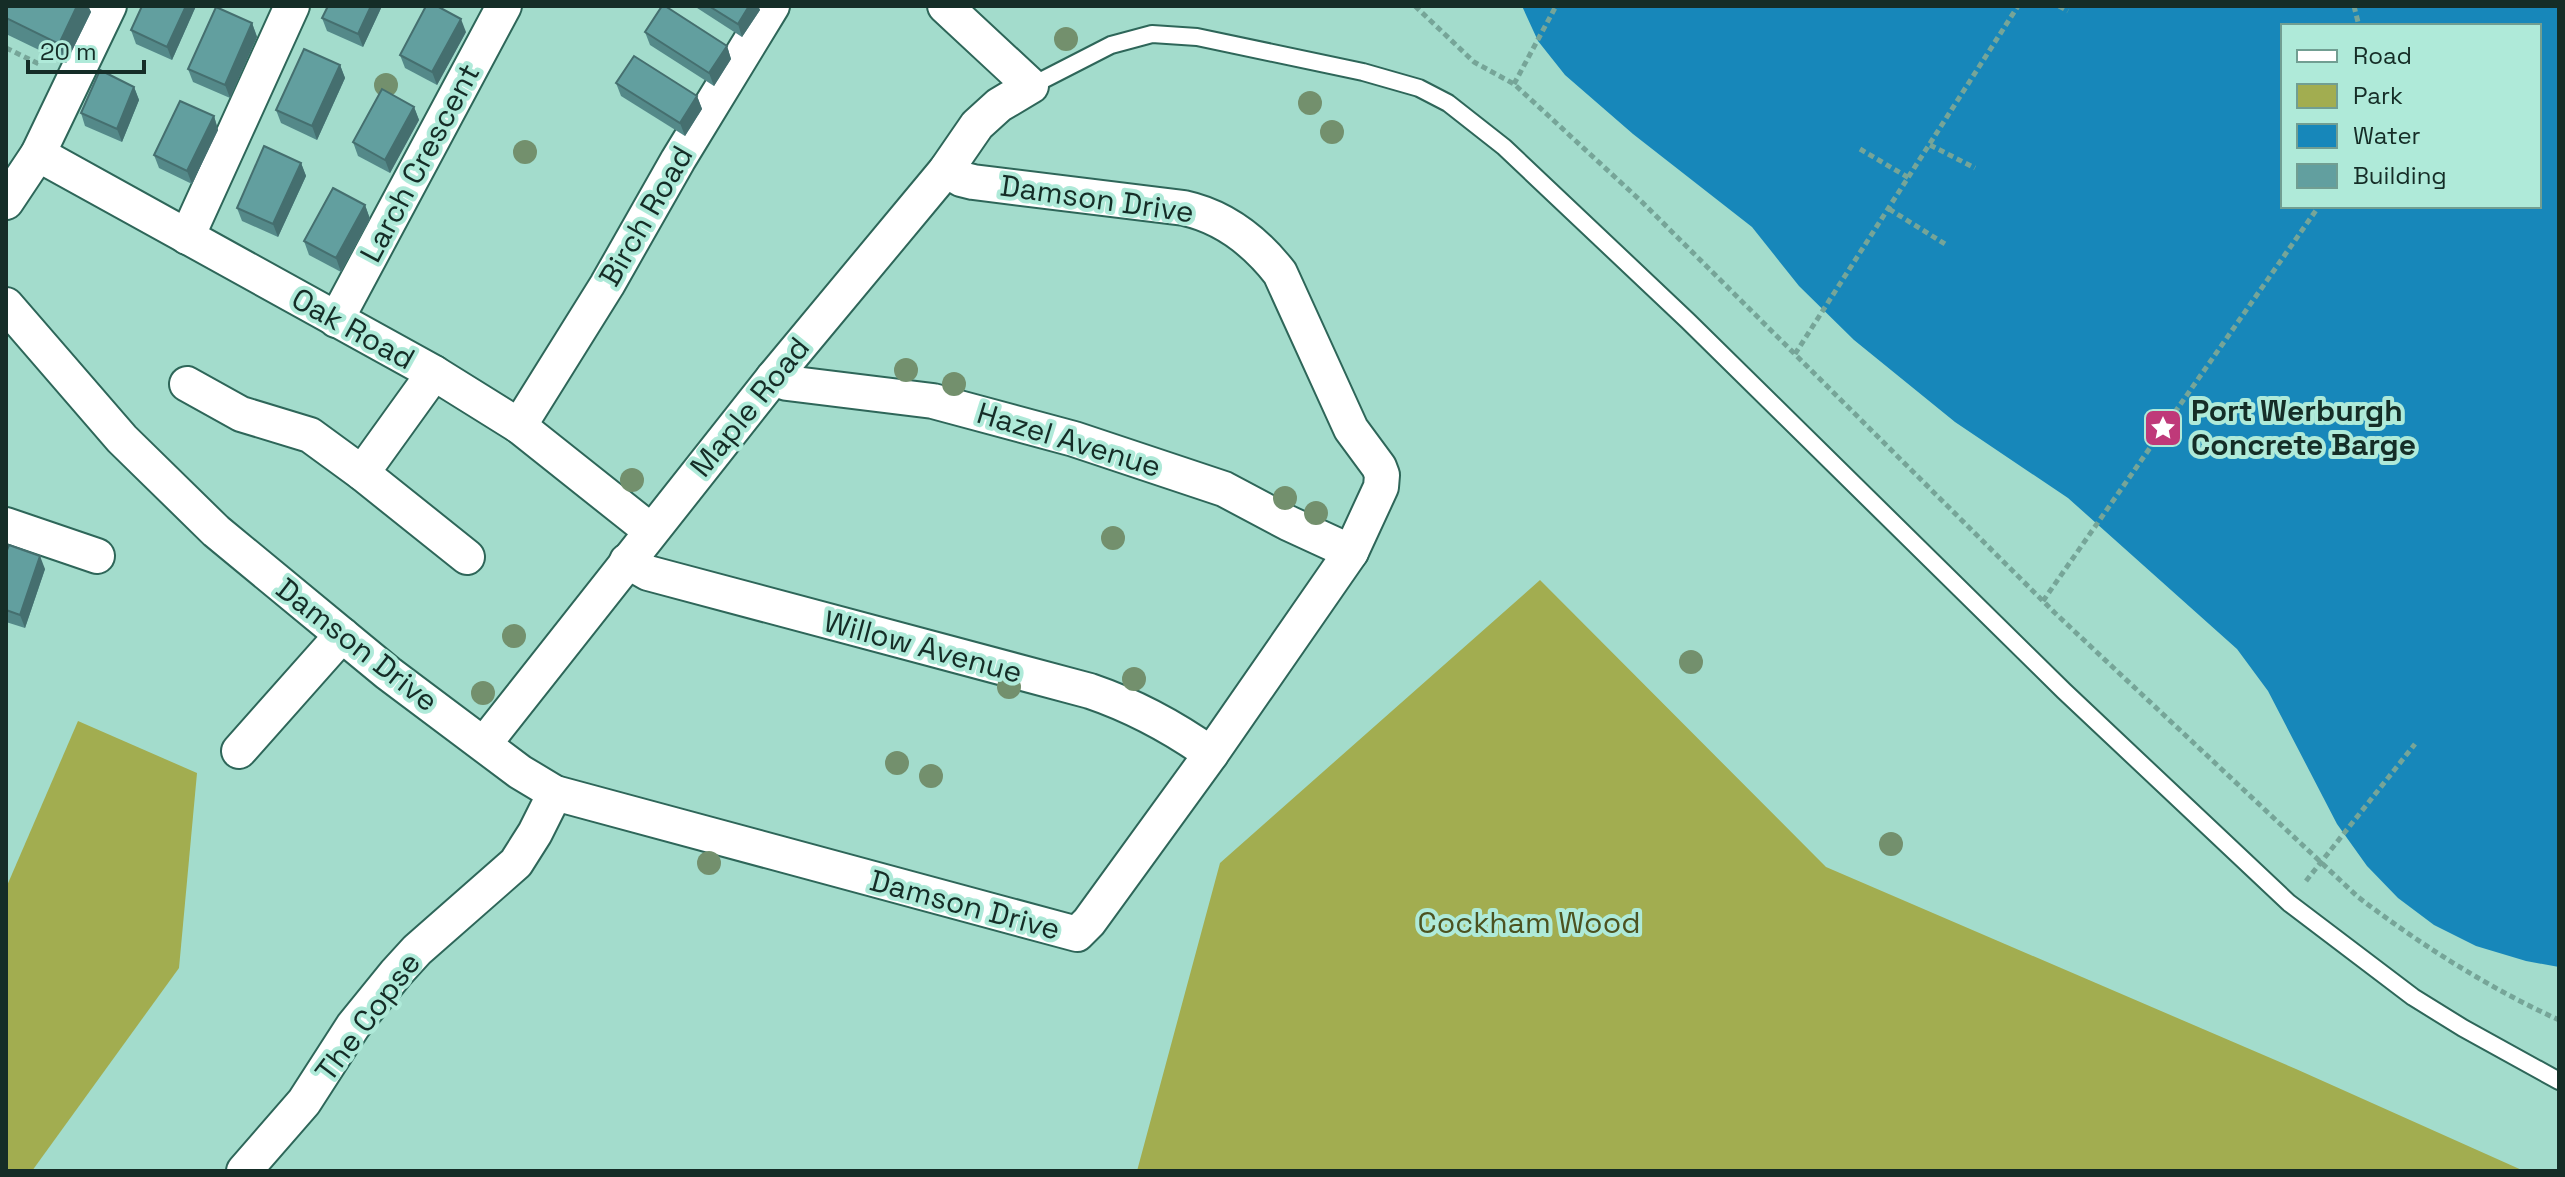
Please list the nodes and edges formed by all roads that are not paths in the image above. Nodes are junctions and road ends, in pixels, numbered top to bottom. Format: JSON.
{"nodes":[{"id":1,"x":109,"y":6,"type":"edge"},
{"id":2,"x":292,"y":6,"type":"edge"},
{"id":3,"x":504,"y":6,"type":"edge"},
{"id":4,"x":772,"y":6,"type":"edge"},
{"id":5,"x":945,"y":6,"type":"edge"},
{"id":6,"x":1031,"y":86,"type":"junction"},
{"id":7,"x":38,"y":154,"type":"junction"},
{"id":8,"x":946,"y":170,"type":"junction"},
{"id":9,"x":6,"y":202,"type":"edge"},
{"id":10,"x":187,"y":237,"type":"junction"},
{"id":11,"x":6,"y":305,"type":"edge"},
{"id":12,"x":336,"y":320,"type":"junction"},
{"id":13,"x":434,"y":373,"type":"junction"},
{"id":14,"x":773,"y":378,"type":"junction"},
{"id":15,"x":187,"y":384,"type":"dead end"},
{"id":16,"x":519,"y":426,"type":"junction"},
{"id":17,"x":362,"y":473,"type":"junction"},
{"id":18,"x":6,"y":525,"type":"edge"},
{"id":19,"x":651,"y":531,"type":"junction"},
{"id":20,"x":1351,"y":552,"type":"junction"},
{"id":21,"x":97,"y":556,"type":"dead end"},
{"id":22,"x":467,"y":557,"type":"dead end"},
{"id":23,"x":627,"y":561,"type":"junction"},
{"id":24,"x":342,"y":635,"type":"junction"},
{"id":25,"x":484,"y":744,"type":"junction"},
{"id":26,"x":239,"y":751,"type":"dead end"},
{"id":27,"x":1211,"y":754,"type":"junction"},
{"id":28,"x":555,"y":793,"type":"junction"},
{"id":29,"x":2559,"y":1081,"type":"edge"},
{"id":30,"x":244,"y":1171,"type":"edge"}],
"edges":[{"from":1,"to":7,"type":"street"},
{"from":2,"to":10,"type":"street"},
{"from":3,"to":12,"type":"street","name":"Larch Crescent"},
{"from":4,"to":16,"type":"street","name":"Birch Road"},
{"from":5,"to":6,"type":"street"},
{"from":6,"to":8,"type":"street","name":"Maple Road"},
{"from":6,"to":29,"type":"lane"},
{"from":7,"to":9,"type":"street"},
{"from":7,"to":10,"type":"street","name":"Oak Road"},
{"from":8,"to":14,"type":"street","name":"Maple Road"},
{"from":8,"to":20,"type":"street","name":"Damson Drive"},
{"from":10,"to":12,"type":"street","name":"Oak Road"},
{"from":11,"to":24,"type":"street","name":"Damson Drive"},
{"from":12,"to":13,"type":"street","name":"Oak Road"},
{"from":13,"to":16,"type":"street","name":"Oak Road"},
{"from":13,"to":17,"type":"street"},
{"from":14,"to":19,"type":"street","name":"Maple Road"},
{"from":14,"to":20,"type":"street","name":"Hazel Avenue"},
{"from":15,"to":17,"type":"street"},
{"from":16,"to":19,"type":"street","name":"Oak Road"},
{"from":17,"to":22,"type":"street"},
{"from":18,"to":21,"type":"street"},
{"from":19,"to":23,"type":"street","name":"Maple Road"},
{"from":20,"to":27,"type":"street","name":"Damson Drive"},
{"from":23,"to":25,"type":"street","name":"Maple Road"},
{"from":23,"to":27,"type":"street","name":"Willow Avenue"},
{"from":24,"to":25,"type":"street","name":"Damson Drive"},
{"from":24,"to":26,"type":"street"},
{"from":25,"to":28,"type":"street","name":"Damson Drive"},
{"from":27,"to":28,"type":"street","name":"Damson Drive"},
{"from":28,"to":30,"type":"street","name":"The Copse"}]}
